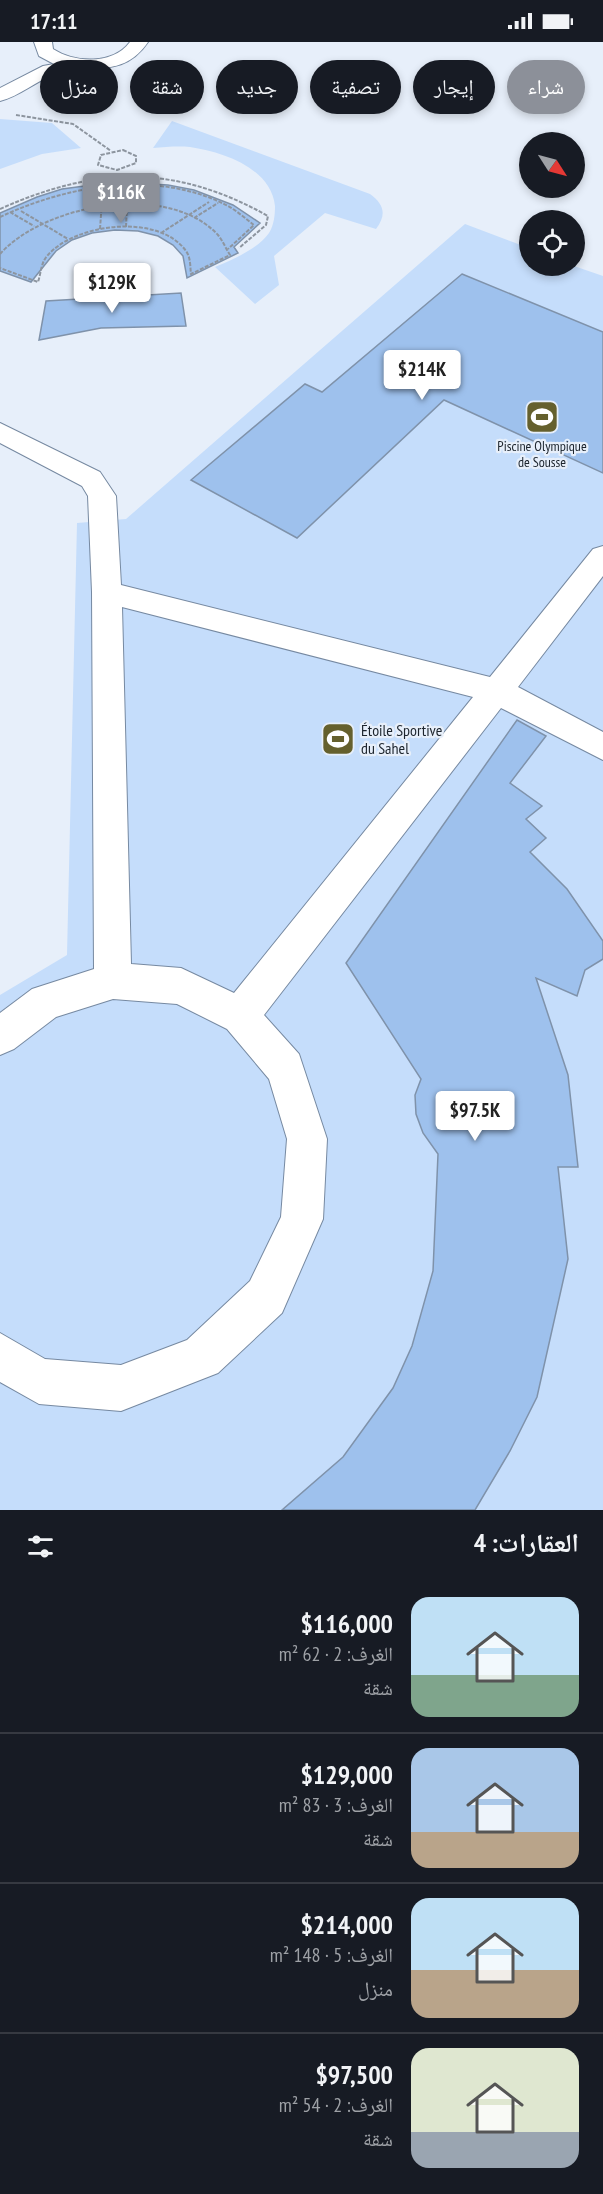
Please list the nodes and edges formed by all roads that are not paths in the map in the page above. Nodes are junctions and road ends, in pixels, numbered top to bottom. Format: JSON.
{"nodes":[{"id":1,"x":42,"y":42,"type":"edge"},
{"id":2,"x":139,"y":42,"type":"edge"},
{"id":3,"x":64,"y":60,"type":"edge"},
{"id":4,"x":117,"y":60,"type":"edge"},
{"id":5,"x":40,"y":75,"type":"edge"},
{"id":6,"x":0,"y":86,"type":"edge"},
{"id":7,"x":0,"y":95,"type":"edge"},
{"id":8,"x":0,"y":432,"type":"edge"},
{"id":9,"x":603,"y":556,"type":"edge"},
{"id":10,"x":106,"y":592,"type":"junction"},
{"id":11,"x":497,"y":691,"type":"junction"},
{"id":12,"x":603,"y":747,"type":"edge"},
{"id":13,"x":113,"y":981,"type":"junction"},
{"id":14,"x":240,"y":1016,"type":"junction"},
{"id":15,"x":0,"y":1036,"type":"edge"},
{"id":16,"x":0,"y":1356,"type":"edge"}],
"edges":[{"from":1,"to":3,"type":"street"},
{"from":1,"to":6,"type":"street"},
{"from":2,"to":4,"type":"street"},
{"from":5,"to":7,"type":"street"},
{"from":8,"to":10,"type":"street"},
{"from":9,"to":11,"type":"street"},
{"from":10,"to":11,"type":"street"},
{"from":10,"to":13,"type":"street"},
{"from":11,"to":12,"type":"street"},
{"from":11,"to":14,"type":"street"},
{"from":13,"to":14,"type":"street"},
{"from":13,"to":15,"type":"street"},
{"from":14,"to":16,"type":"street"}]}
